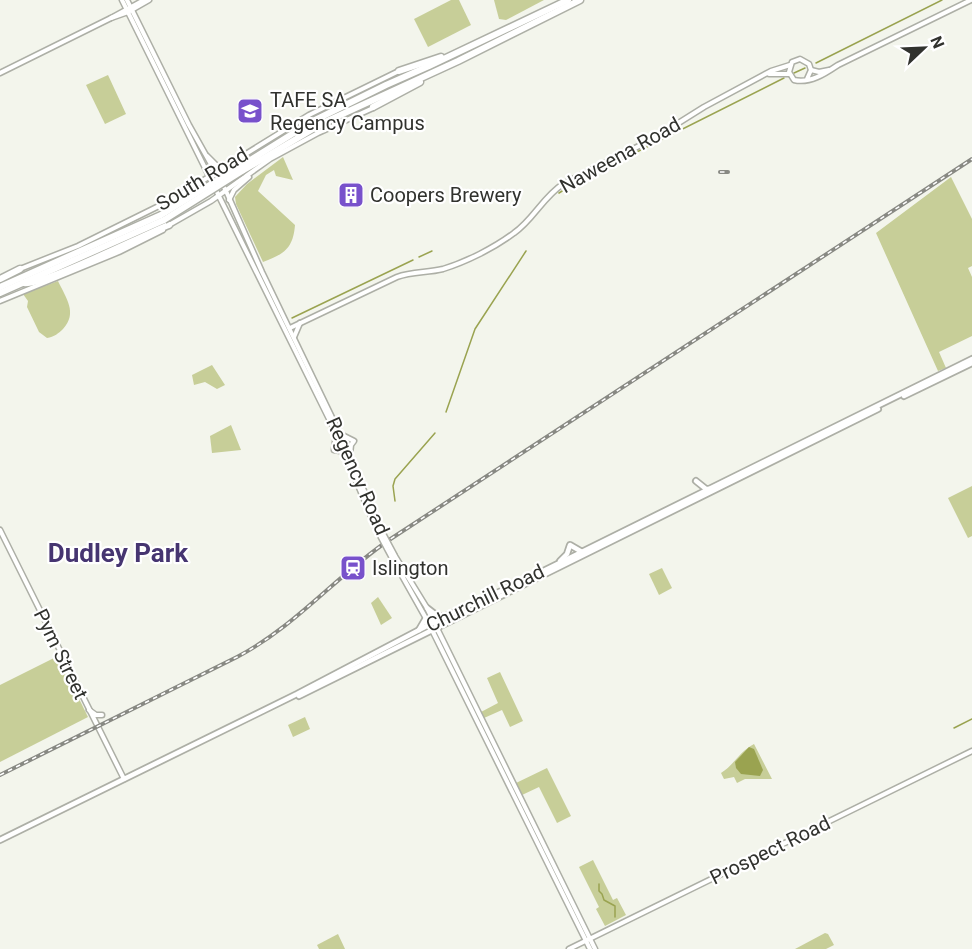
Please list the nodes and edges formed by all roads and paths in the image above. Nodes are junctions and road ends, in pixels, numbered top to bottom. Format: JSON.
{"nodes":[{"id":1,"x":122,"y":0,"type":"edge"},
{"id":2,"x":127,"y":0,"type":"edge"},
{"id":3,"x":147,"y":0,"type":"edge"},
{"id":4,"x":568,"y":0,"type":"edge"},
{"id":5,"x":580,"y":0,"type":"edge"},
{"id":6,"x":971,"y":0,"type":"edge"},
{"id":7,"x":129,"y":9,"type":"junction"},
{"id":8,"x":120,"y":16,"type":"junction"},
{"id":9,"x":111,"y":18,"type":"junction"},
{"id":10,"x":132,"y":21,"type":"junction"},
{"id":11,"x":463,"y":50,"type":"junction"},
{"id":12,"x":458,"y":61,"type":"junction"},
{"id":13,"x":790,"y":65,"type":"junction"},
{"id":14,"x":811,"y":70,"type":"junction"},
{"id":15,"x":830,"y":70,"type":"junction"},
{"id":16,"x":399,"y":71,"type":"joint"},
{"id":17,"x":0,"y":73,"type":"edge"},
{"id":18,"x":768,"y":74,"type":"junction"},
{"id":19,"x":789,"y":74,"type":"junction"},
{"id":20,"x":807,"y":79,"type":"junction"},
{"id":21,"x":373,"y":107,"type":"joint"},
{"id":22,"x":206,"y":156,"type":"junction"},
{"id":23,"x":270,"y":159,"type":"junction"},
{"id":24,"x":226,"y":167,"type":"junction"},
{"id":25,"x":241,"y":169,"type":"junction"},
{"id":26,"x":206,"y":170,"type":"junction"},
{"id":27,"x":216,"y":173,"type":"junction"},
{"id":28,"x":210,"y":176,"type":"junction"},
{"id":29,"x":202,"y":181,"type":"junction"},
{"id":30,"x":226,"y":191,"type":"junction"},
{"id":31,"x":220,"y":195,"type":"junction"},
{"id":32,"x":229,"y":200,"type":"junction"},
{"id":33,"x":211,"y":201,"type":"junction"},
{"id":34,"x":227,"y":209,"type":"junction"},
{"id":35,"x":162,"y":217,"type":"junction"},
{"id":36,"x":169,"y":225,"type":"junction"},
{"id":37,"x":259,"y":266,"type":"junction"},
{"id":38,"x":20,"y":269,"type":"joint"},
{"id":39,"x":256,"y":273,"type":"junction"},
{"id":40,"x":0,"y":278,"type":"edge"},
{"id":41,"x":22,"y":283,"type":"junction"},
{"id":42,"x":0,"y":287,"type":"edge"},
{"id":43,"x":0,"y":293,"type":"edge"},
{"id":44,"x":0,"y":302,"type":"edge"},
{"id":45,"x":284,"y":317,"type":"junction"},
{"id":46,"x":300,"y":323,"type":"junction"},
{"id":47,"x":287,"y":329,"type":"junction"},
{"id":48,"x":294,"y":338,"type":"junction"},
{"id":49,"x":299,"y":353,"type":"junction"},
{"id":50,"x":972,"y":361,"type":"edge"},
{"id":51,"x":945,"y":376,"type":"junction"},
{"id":52,"x":933,"y":378,"type":"junction"},
{"id":53,"x":338,"y":433,"type":"junction"},
{"id":54,"x":348,"y":456,"type":"junction"},
{"id":55,"x":696,"y":481,"type":"dead end"},
{"id":56,"x":710,"y":489,"type":"junction"},
{"id":57,"x":0,"y":530,"type":"edge"},
{"id":58,"x":582,"y":552,"type":"junction"},
{"id":59,"x":393,"y":557,"type":"junction"},
{"id":60,"x":558,"y":564,"type":"junction"},
{"id":61,"x":427,"y":608,"type":"junction"},
{"id":62,"x":444,"y":617,"type":"junction"},
{"id":63,"x":426,"y":618,"type":"junction"},
{"id":64,"x":433,"y":626,"type":"junction"},
{"id":65,"x":418,"y":630,"type":"junction"},
{"id":66,"x":89,"y":710,"type":"junction"},
{"id":67,"x":257,"y":714,"type":"junction"},
{"id":68,"x":102,"y":715,"type":"dead end"},
{"id":69,"x":972,"y":751,"type":"edge"},
{"id":70,"x":123,"y":781,"type":"junction"},
{"id":71,"x":0,"y":842,"type":"edge"},
{"id":72,"x":582,"y":931,"type":"junction"},
{"id":73,"x":588,"y":939,"type":"junction"},
{"id":74,"x":577,"y":945,"type":"junction"},
{"id":75,"x":568,"y":949,"type":"edge"},
{"id":76,"x":590,"y":949,"type":"edge"},
{"id":77,"x":595,"y":949,"type":"edge"}],
"edges":[{"from":1,"to":7,"type":"main road","name":"Regency Road"},
{"from":2,"to":7,"type":"main road","name":"Regency Road"},
{"from":3,"to":7,"type":"main road"},
{"from":4,"to":11,"type":"highway"},
{"from":5,"to":12,"type":"highway"},
{"from":6,"to":15,"type":"main road"},
{"from":7,"to":8,"type":"main road"},
{"from":7,"to":9,"type":"main road"},
{"from":7,"to":10,"type":"main road","name":"Regency Road"},
{"from":7,"to":22,"type":"main road","name":"Regency Road"},
{"from":8,"to":9,"type":"main road"},
{"from":8,"to":10,"type":"main road"},
{"from":9,"to":17,"type":"main road"},
{"from":10,"to":26,"type":"main road","name":"Regency Road"},
{"from":11,"to":16,"type":"highway"},
{"from":11,"to":25,"type":"highway"},
{"from":12,"to":21,"type":"highway"},
{"from":12,"to":25,"type":"highway"},
{"from":13,"to":14,"type":"main road"},
{"from":13,"to":18,"type":"main road","name":"Naweena Road"},
{"from":13,"to":19,"type":"main road"},
{"from":14,"to":15,"type":"main road"},
{"from":14,"to":20,"type":"main road"},
{"from":15,"to":20,"type":"main road"},
{"from":16,"to":24,"type":"main road","name":"South Road"},
{"from":18,"to":19,"type":"main road","name":"Naweena Road"},
{"from":18,"to":46,"type":"main road","name":"Naweena Road"},
{"from":19,"to":20,"type":"main road"},
{"from":21,"to":23,"type":"main road","name":"South Road"},
{"from":22,"to":24,"type":"main road"},
{"from":22,"to":27,"type":"main road","name":"Regency Road"},
{"from":23,"to":30,"type":"main road","name":"South Road"},
{"from":23,"to":32,"type":"main road"},
{"from":24,"to":27,"type":"main road","name":"South Road"},
{"from":25,"to":35,"type":"highway","bridge":true},
{"from":26,"to":28,"type":"main road","name":"Regency Road"},
{"from":26,"to":29,"type":"main road"},
{"from":27,"to":28,"type":"main road","name":"South Road"},
{"from":27,"to":30,"type":"main road","name":"Regency Road"},
{"from":28,"to":29,"type":"main road","name":"South Road"},
{"from":28,"to":31,"type":"main road","name":"Regency Road"},
{"from":29,"to":38,"type":"main road","name":"South Road"},
{"from":30,"to":31,"type":"main road","name":"South Road"},
{"from":30,"to":32,"type":"main road","name":"Regency Road"},
{"from":31,"to":33,"type":"main road","name":"South Road"},
{"from":31,"to":34,"type":"main road","name":"Regency Road"},
{"from":32,"to":37,"type":"main road","name":"Regency Road"},
{"from":33,"to":34,"type":"main road"},
{"from":33,"to":36,"type":"main road","name":"South Road"},
{"from":34,"to":39,"type":"main road","name":"Regency Road"},
{"from":35,"to":41,"type":"highway"},
{"from":35,"to":42,"type":"highway"},
{"from":36,"to":41,"type":"highway"},
{"from":36,"to":44,"type":"main road","name":"South Road"},
{"from":37,"to":39,"type":"main road"},
{"from":37,"to":45,"type":"main road","name":"Regency Road"},
{"from":38,"to":40,"type":"highway"},
{"from":39,"to":47,"type":"main road","name":"Regency Road"},
{"from":41,"to":43,"type":"highway"},
{"from":45,"to":46,"type":"main road"},
{"from":45,"to":47,"type":"main road","name":"Regency Road"},
{"from":46,"to":47,"type":"main road","name":"Naweena Road"},
{"from":46,"to":48,"type":"main road"},
{"from":47,"to":48,"type":"main road","name":"Regency Road"},
{"from":47,"to":49,"type":"main road","name":"Regency Road"},
{"from":48,"to":49,"type":"main road","name":"Regency Road"},
{"from":49,"to":53,"type":"main road","name":"Regency Road"},
{"from":50,"to":51,"type":"main road","name":"Churchill Road"},
{"from":50,"to":52,"type":"main road","name":"Churchill Road"},
{"from":51,"to":52,"type":"main road"},
{"from":51,"to":64,"type":"main road","name":"Churchill Road"},
{"from":52,"to":56,"type":"main road","name":"Churchill Road"},
{"from":53,"to":54,"type":"main road","name":"Regency Road"},
{"from":53,"to":54,"type":"main road"},
{"from":53,"to":54,"type":"main road"},
{"from":54,"to":59,"type":"main road","name":"Regency Road","bridge":true},
{"from":55,"to":56,"type":"main road"},
{"from":56,"to":58,"type":"main road","name":"Churchill Road"},
{"from":57,"to":66,"type":"main road","name":"Pym Street"},
{"from":58,"to":60,"type":"main road","name":"Churchill Road"},
{"from":58,"to":60,"type":"main road"},
{"from":59,"to":61,"type":"main road","name":"Regency Road"},
{"from":59,"to":63,"type":"main road","name":"Regency Road"},
{"from":60,"to":62,"type":"main road","name":"Churchill Road"},
{"from":61,"to":62,"type":"main road"},
{"from":61,"to":64,"type":"main road","name":"Regency Road"},
{"from":62,"to":64,"type":"main road","name":"Churchill Road"},
{"from":63,"to":64,"type":"main road","name":"Regency Road"},
{"from":63,"to":65,"type":"main road"},
{"from":64,"to":65,"type":"main road","name":"Churchill Road"},
{"from":64,"to":67,"type":"main road","name":"Churchill Road"},
{"from":64,"to":72,"type":"main road","name":"Regency Road"},
{"from":64,"to":73,"type":"main road","name":"Regency Road"},
{"from":65,"to":67,"type":"main road","name":"Churchill Road"},
{"from":66,"to":68,"type":"main road"},
{"from":66,"to":70,"type":"main road","name":"Pym Street"},
{"from":67,"to":70,"type":"main road","name":"Churchill Road"},
{"from":67,"to":70,"type":"main road","name":"Churchill Road"},
{"from":69,"to":73,"type":"main road","name":"Prospect Road"},
{"from":70,"to":71,"type":"main road","name":"Churchill Road"},
{"from":72,"to":73,"type":"main road","name":"Regency Road"},
{"from":72,"to":74,"type":"main road"},
{"from":73,"to":74,"type":"main road","name":"Prospect Road"},
{"from":73,"to":76,"type":"main road","name":"Regency Road"},
{"from":73,"to":77,"type":"main road","name":"Regency Road"},
{"from":74,"to":75,"type":"main road","name":"Prospect Road"},
{"from":74,"to":76,"type":"main road"}]}
